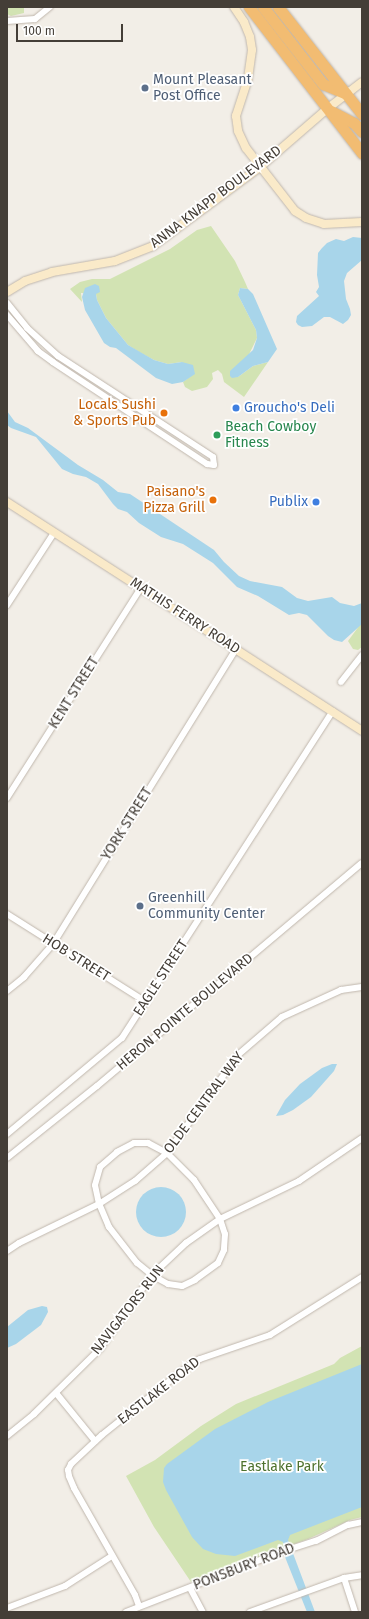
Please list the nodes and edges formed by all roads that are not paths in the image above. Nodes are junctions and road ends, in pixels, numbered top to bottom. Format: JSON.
{"nodes":[{"id":1,"x":50,"y":7,"type":"edge"},
{"id":2,"x":234,"y":7,"type":"edge"},
{"id":3,"x":249,"y":7,"type":"edge"},
{"id":4,"x":263,"y":7,"type":"edge"},
{"id":5,"x":278,"y":7,"type":"edge"},
{"id":6,"x":7,"y":21,"type":"edge"},
{"id":7,"x":362,"y":82,"type":"edge"},
{"id":8,"x":346,"y":94,"type":"junction"},
{"id":9,"x":327,"y":109,"type":"junction"},
{"id":10,"x":362,"y":114,"type":"edge"},
{"id":11,"x":362,"y":132,"type":"edge"},
{"id":12,"x":362,"y":153,"type":"edge"},
{"id":13,"x":260,"y":167,"type":"junction"},
{"id":14,"x":362,"y":222,"type":"edge"},
{"id":15,"x":7,"y":292,"type":"edge"},
{"id":16,"x":7,"y":303,"type":"edge"},
{"id":17,"x":7,"y":315,"type":"edge"},
{"id":18,"x":7,"y":502,"type":"edge"},
{"id":19,"x":54,"y":532,"type":"junction"},
{"id":20,"x":141,"y":588,"type":"junction"},
{"id":21,"x":7,"y":605,"type":"edge"},
{"id":22,"x":236,"y":649,"type":"junction"},
{"id":23,"x":362,"y":655,"type":"edge"},
{"id":24,"x":341,"y":682,"type":"dead end"},
{"id":25,"x":333,"y":711,"type":"junction"},
{"id":26,"x":362,"y":731,"type":"edge"},
{"id":27,"x":7,"y":798,"type":"edge"},
{"id":28,"x":362,"y":863,"type":"edge"},
{"id":29,"x":7,"y":914,"type":"edge"},
{"id":30,"x":53,"y":944,"type":"junction"},
{"id":31,"x":362,"y":987,"type":"edge"},
{"id":32,"x":7,"y":991,"type":"edge"},
{"id":33,"x":146,"y":1002,"type":"junction"},
{"id":34,"x":7,"y":1134,"type":"edge"},
{"id":35,"x":362,"y":1138,"type":"edge"},
{"id":36,"x":167,"y":1153,"type":"junction"},
{"id":37,"x":7,"y":1158,"type":"edge"},
{"id":38,"x":99,"y":1204,"type":"junction"},
{"id":39,"x":220,"y":1219,"type":"junction"},
{"id":40,"x":7,"y":1251,"type":"edge"},
{"id":41,"x":152,"y":1275,"type":"junction"},
{"id":42,"x":362,"y":1276,"type":"edge"},
{"id":43,"x":56,"y":1393,"type":"junction"},
{"id":44,"x":7,"y":1436,"type":"edge"},
{"id":45,"x":95,"y":1441,"type":"junction"},
{"id":46,"x":362,"y":1522,"type":"edge"},
{"id":47,"x":112,"y":1556,"type":"junction"},
{"id":48,"x":362,"y":1575,"type":"edge"},
{"id":49,"x":344,"y":1578,"type":"junction"},
{"id":50,"x":190,"y":1588,"type":"junction"},
{"id":51,"x":139,"y":1606,"type":"junction"},
{"id":52,"x":7,"y":1608,"type":"edge"},
{"id":53,"x":265,"y":1610,"type":"edge"},
{"id":54,"x":126,"y":1612,"type":"edge"},
{"id":55,"x":203,"y":1612,"type":"edge"},
{"id":56,"x":250,"y":1612,"type":"edge"},
{"id":57,"x":355,"y":1612,"type":"edge"}],
"edges":[{"from":1,"to":6,"type":"street"},
{"from":2,"to":13,"type":"street"},
{"from":3,"to":9,"type":"highway"},
{"from":4,"to":8,"type":"highway"},
{"from":5,"to":8,"type":"highway"},
{"from":7,"to":8,"type":"street","name":"ANNA KNAPP BOULEVARD"},
{"from":8,"to":9,"type":"street","name":"ANNA KNAPP BOULEVARD"},
{"from":8,"to":10,"type":"highway"},
{"from":9,"to":11,"type":"highway"},
{"from":9,"to":12,"type":"highway"},
{"from":9,"to":13,"type":"street","name":"ANNA KNAPP BOULEVARD"},
{"from":13,"to":14,"type":"street"},
{"from":13,"to":15,"type":"street","name":"ANNA KNAPP BOULEVARD"},
{"from":16,"to":17,"type":"street"},
{"from":18,"to":19,"type":"street","name":"MATHIS FERRY ROAD"},
{"from":19,"to":20,"type":"street","name":"MATHIS FERRY ROAD"},
{"from":19,"to":21,"type":"street"},
{"from":20,"to":22,"type":"street","name":"MATHIS FERRY ROAD"},
{"from":20,"to":27,"type":"street","name":"KENT STREET"},
{"from":22,"to":25,"type":"street","name":"MATHIS FERRY ROAD"},
{"from":22,"to":30,"type":"street","name":"YORK STREET"},
{"from":23,"to":24,"type":"street"},
{"from":25,"to":26,"type":"street","name":"MATHIS FERRY ROAD"},
{"from":25,"to":33,"type":"street","name":"EAGLE STREET"},
{"from":28,"to":37,"type":"street","name":"HERON POINTE BOULEVARD"},
{"from":29,"to":30,"type":"street","name":"HOB STREET"},
{"from":30,"to":32,"type":"street","name":"YORK STREET"},
{"from":30,"to":33,"type":"street","name":"HOB STREET"},
{"from":31,"to":36,"type":"street","name":"OLDE CENTRAL WAY"},
{"from":33,"to":34,"type":"street","name":"EAGLE STREET"},
{"from":35,"to":39,"type":"street","name":"NAVIGATORS RUN"},
{"from":36,"to":38,"type":"street","name":"OLDE CENTRAL WAY"},
{"from":36,"to":38,"type":"street"},
{"from":36,"to":39,"type":"street"},
{"from":38,"to":40,"type":"street","name":"OLDE CENTRAL WAY"},
{"from":38,"to":41,"type":"street"},
{"from":39,"to":41,"type":"street","name":"NAVIGATORS RUN"},
{"from":39,"to":41,"type":"street"},
{"from":41,"to":43,"type":"street","name":"NAVIGATORS RUN"},
{"from":42,"to":45,"type":"street","name":"EASTLAKE ROAD"},
{"from":43,"to":44,"type":"street","name":"NAVIGATORS RUN"},
{"from":43,"to":45,"type":"street"},
{"from":45,"to":47,"type":"street","name":"EASTLAKE ROAD"},
{"from":46,"to":50,"type":"street","name":"PONSBURY ROAD"},
{"from":47,"to":51,"type":"street"},
{"from":47,"to":52,"type":"street"},
{"from":48,"to":49,"type":"street"},
{"from":49,"to":53,"type":"street"},
{"from":49,"to":57,"type":"street"},
{"from":50,"to":51,"type":"street","name":"PONSBURY ROAD"},
{"from":50,"to":55,"type":"street"},
{"from":51,"to":54,"type":"street","name":"PONSBURY ROAD"},
{"from":53,"to":56,"type":"street"}]}
